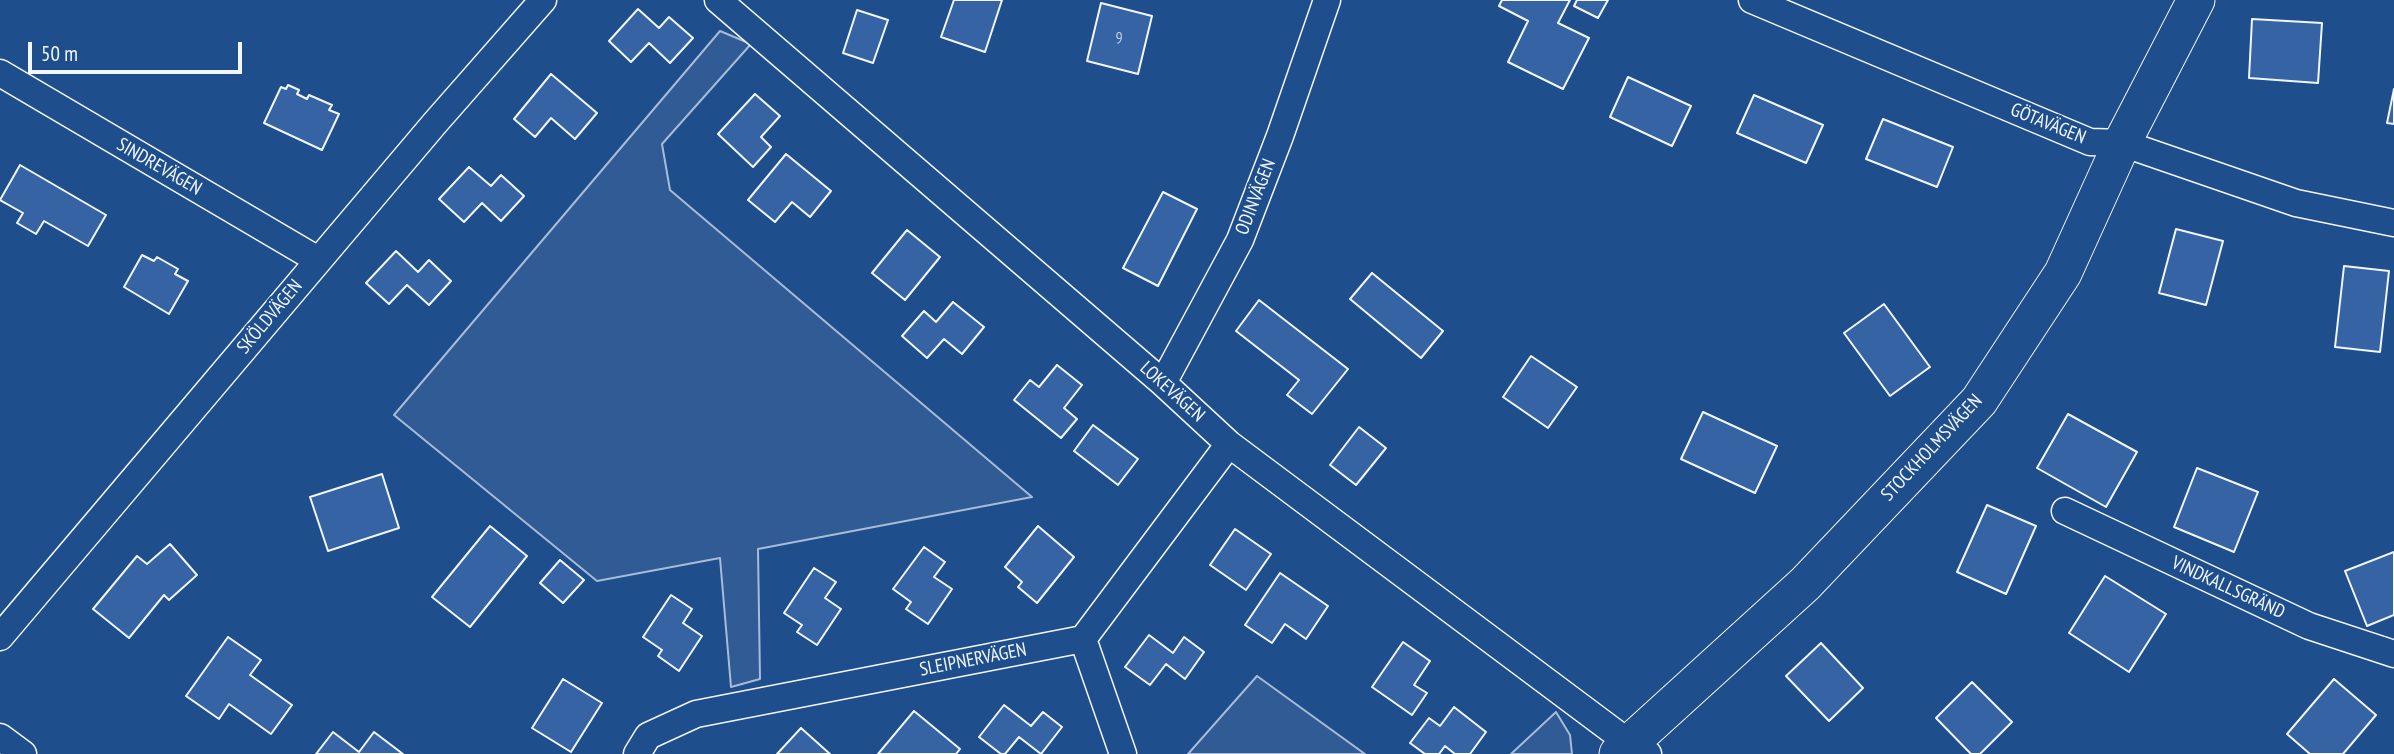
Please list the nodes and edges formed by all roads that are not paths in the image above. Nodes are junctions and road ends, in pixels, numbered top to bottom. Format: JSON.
{"nodes":[{"id":1,"x":543,"y":0,"type":"edge"},
{"id":2,"x":718,"y":0,"type":"edge"},
{"id":3,"x":1326,"y":0,"type":"edge"},
{"id":4,"x":1752,"y":0,"type":"edge"},
{"id":5,"x":2196,"y":0,"type":"edge"},
{"id":6,"x":0,"y":73,"type":"edge"},
{"id":7,"x":2122,"y":143,"type":"junction"},
{"id":8,"x":2394,"y":223,"type":"edge"},
{"id":9,"x":318,"y":260,"type":"junction"},
{"id":10,"x":1163,"y":383,"type":"junction"},
{"id":11,"x":1229,"y":444,"type":"junction"},
{"id":12,"x":2065,"y":512,"type":"dead end"},
{"id":13,"x":0,"y":637,"type":"edge"},
{"id":14,"x":1083,"y":639,"type":"junction"},
{"id":15,"x":2394,"y":654,"type":"edge"},
{"id":16,"x":0,"y":737,"type":"edge"},
{"id":17,"x":1632,"y":750,"type":"edge"},
{"id":18,"x":23,"y":754,"type":"edge"},
{"id":19,"x":637,"y":754,"type":"edge"},
{"id":20,"x":1123,"y":754,"type":"edge"}],
"edges":[{"from":1,"to":9,"type":"street","name":"SKÖLDVÄGEN"},
{"from":2,"to":10,"type":"street","name":"LOKEVÄGEN"},
{"from":3,"to":10,"type":"street","name":"ODINVÄGEN"},
{"from":4,"to":7,"type":"street","name":"GÖTAVÄGEN"},
{"from":5,"to":7,"type":"street","name":"STOCKHOLMSVÄGEN"},
{"from":6,"to":9,"type":"street","name":"SINDREVÄGEN"},
{"from":7,"to":8,"type":"street","name":"GÖTAVÄGEN"},
{"from":7,"to":17,"type":"street","name":"STOCKHOLMSVÄGEN"},
{"from":9,"to":13,"type":"street","name":"SKÖLDVÄGEN"},
{"from":10,"to":11,"type":"street","name":"LOKEVÄGEN"},
{"from":11,"to":14,"type":"street"},
{"from":11,"to":17,"type":"street","name":"LOKEVÄGEN"},
{"from":12,"to":15,"type":"street","name":"VINDKALLSGRÄND"},
{"from":14,"to":19,"type":"street","name":"SLEIPNERVÄGEN"},
{"from":14,"to":20,"type":"street"},
{"from":16,"to":18,"type":"street"}]}
